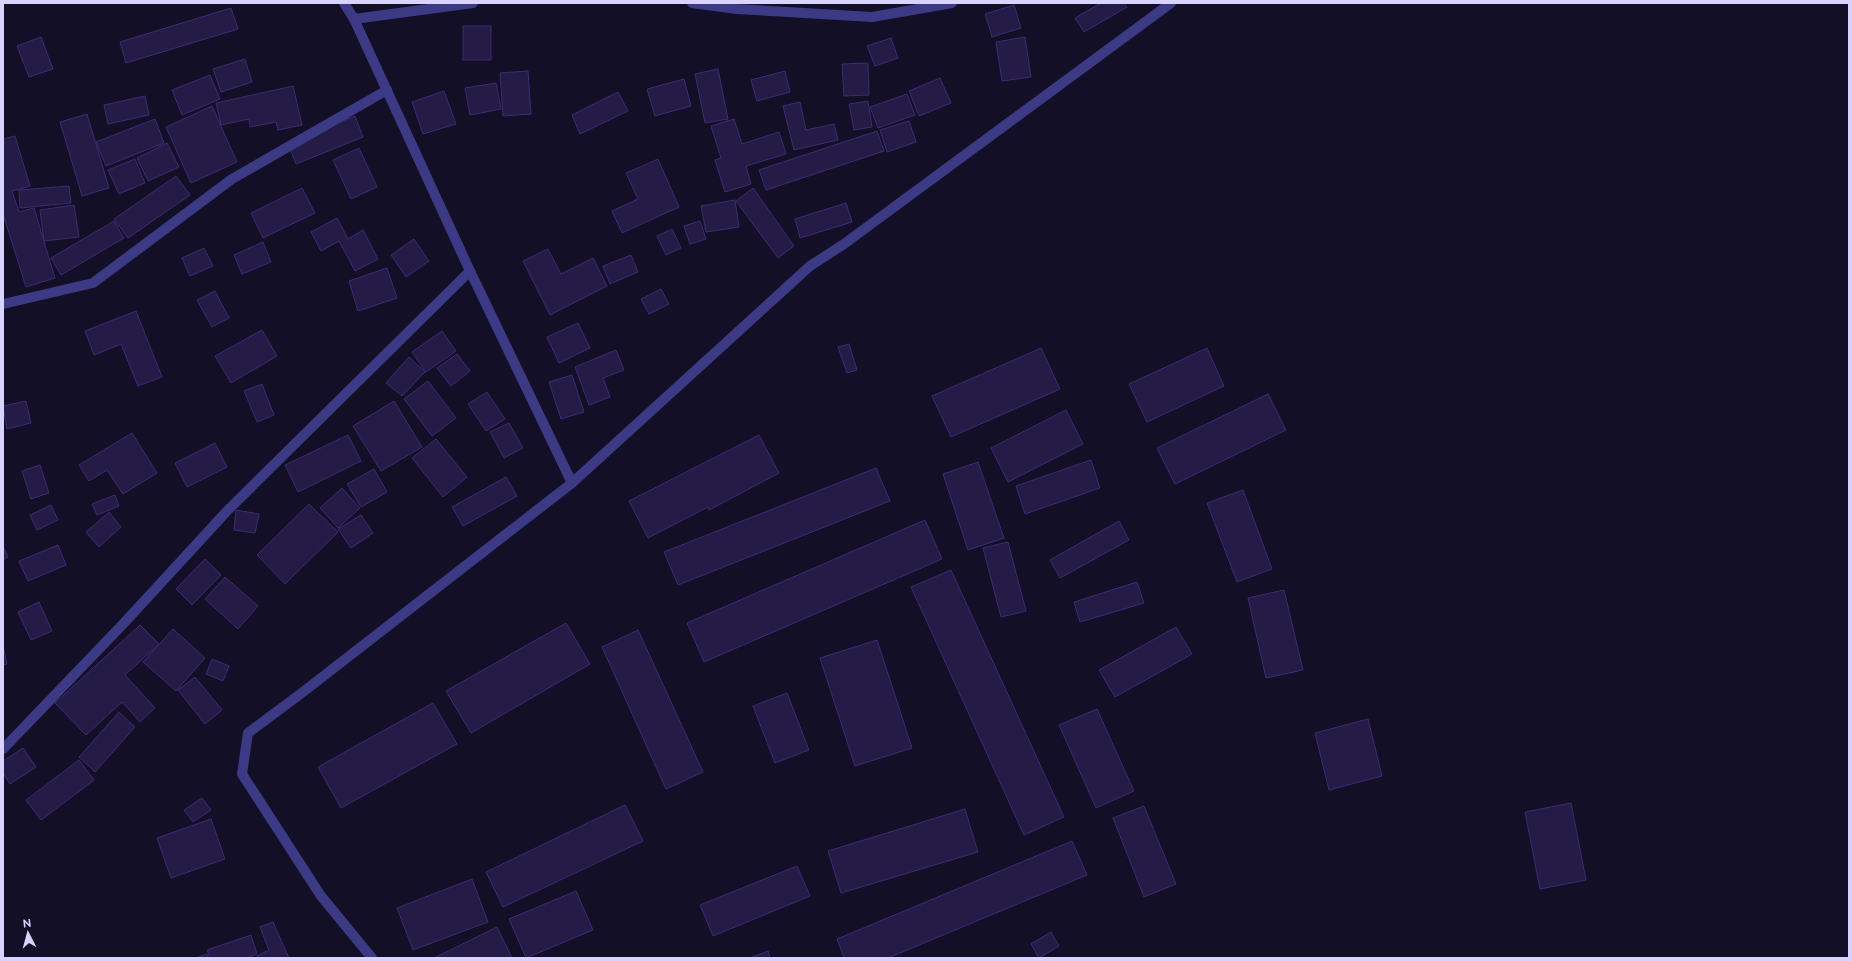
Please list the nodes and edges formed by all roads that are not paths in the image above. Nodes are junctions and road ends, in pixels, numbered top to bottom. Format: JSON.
{"nodes":[{"id":1,"x":344,"y":3,"type":"edge"},
{"id":2,"x":473,"y":3,"type":"edge"},
{"id":3,"x":692,"y":3,"type":"edge"},
{"id":4,"x":952,"y":3,"type":"edge"},
{"id":5,"x":1171,"y":3,"type":"edge"},
{"id":6,"x":354,"y":19,"type":"junction"},
{"id":7,"x":387,"y":90,"type":"junction"},
{"id":8,"x":470,"y":271,"type":"junction"},
{"id":9,"x":3,"y":304,"type":"edge"},
{"id":10,"x":572,"y":483,"type":"junction"},
{"id":11,"x":3,"y":749,"type":"edge"},
{"id":12,"x":372,"y":958,"type":"edge"}],
"edges":[{"from":1,"to":6,"type":"street"},
{"from":2,"to":6,"type":"street"},
{"from":3,"to":4,"type":"street"},
{"from":5,"to":10,"type":"street"},
{"from":6,"to":7,"type":"street"},
{"from":7,"to":8,"type":"street"},
{"from":7,"to":9,"type":"street"},
{"from":8,"to":10,"type":"street"},
{"from":8,"to":11,"type":"street"},
{"from":10,"to":12,"type":"street"}]}
